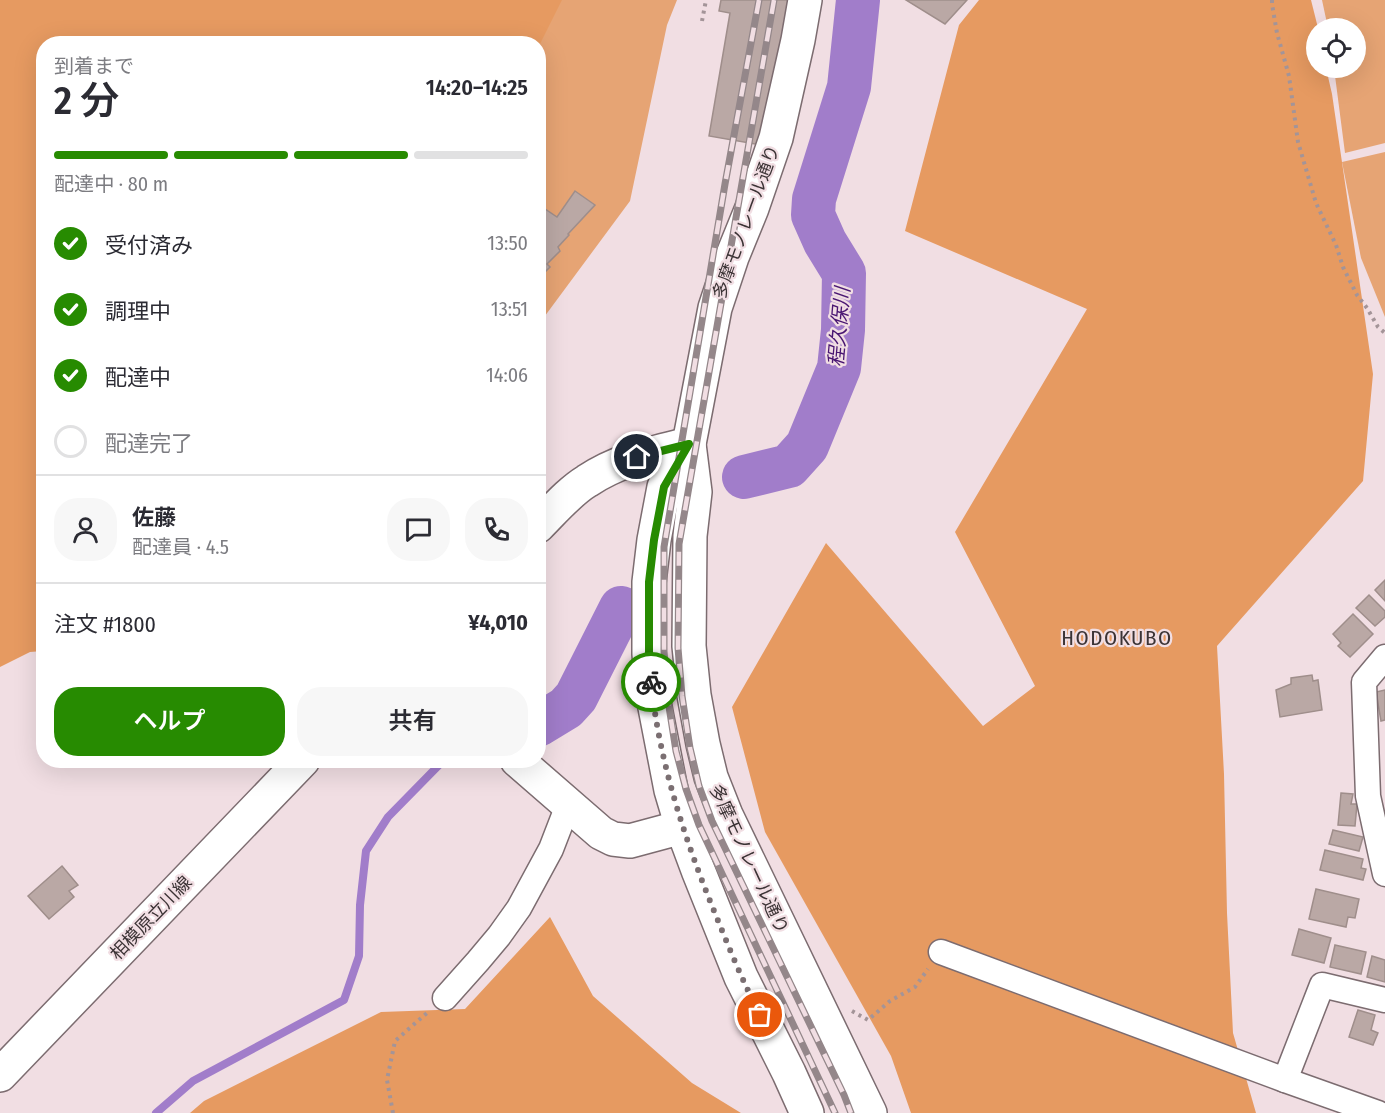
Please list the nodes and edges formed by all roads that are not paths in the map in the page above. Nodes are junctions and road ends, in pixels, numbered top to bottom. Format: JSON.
{"nodes":[{"id":1,"x":805,"y":0,"type":"edge"},
{"id":2,"x":689,"y":444,"type":"junction"},
{"id":3,"x":546,"y":517,"type":"edge"},
{"id":4,"x":1385,"y":657,"type":"edge"},
{"id":5,"x":295,"y":768,"type":"edge"},
{"id":6,"x":526,"y":768,"type":"edge"},
{"id":7,"x":568,"y":805,"type":"junction"},
{"id":8,"x":682,"y":826,"type":"junction"},
{"id":9,"x":1385,"y":874,"type":"edge"},
{"id":10,"x":941,"y":952,"type":"road end"},
{"id":11,"x":445,"y":998,"type":"road end"},
{"id":12,"x":1385,"y":1000,"type":"edge"},
{"id":13,"x":0,"y":1075,"type":"edge"},
{"id":14,"x":1285,"y":1080,"type":"junction"},
{"id":15,"x":807,"y":1113,"type":"edge"},
{"id":16,"x":870,"y":1113,"type":"edge"},
{"id":17,"x":1378,"y":1113,"type":"edge"}],
"edges":[{"from":1,"to":2,"type":"main road","name":"多摩モノレール通り"},
{"from":2,"to":3,"type":"main road"},
{"from":2,"to":8,"type":"main road","name":"多摩モノレール通り"},
{"from":2,"to":16,"type":"main road","name":"多摩モノレール通り"},
{"from":4,"to":9,"type":"street"},
{"from":5,"to":13,"type":"main road","name":"相模原立川線"},
{"from":6,"to":7,"type":"main road"},
{"from":7,"to":8,"type":"main road"},
{"from":7,"to":11,"type":"street"},
{"from":8,"to":15,"type":"main road","name":"多摩モノレール通り"},
{"from":10,"to":14,"type":"street"},
{"from":12,"to":14,"type":"street"},
{"from":14,"to":17,"type":"street"}]}
